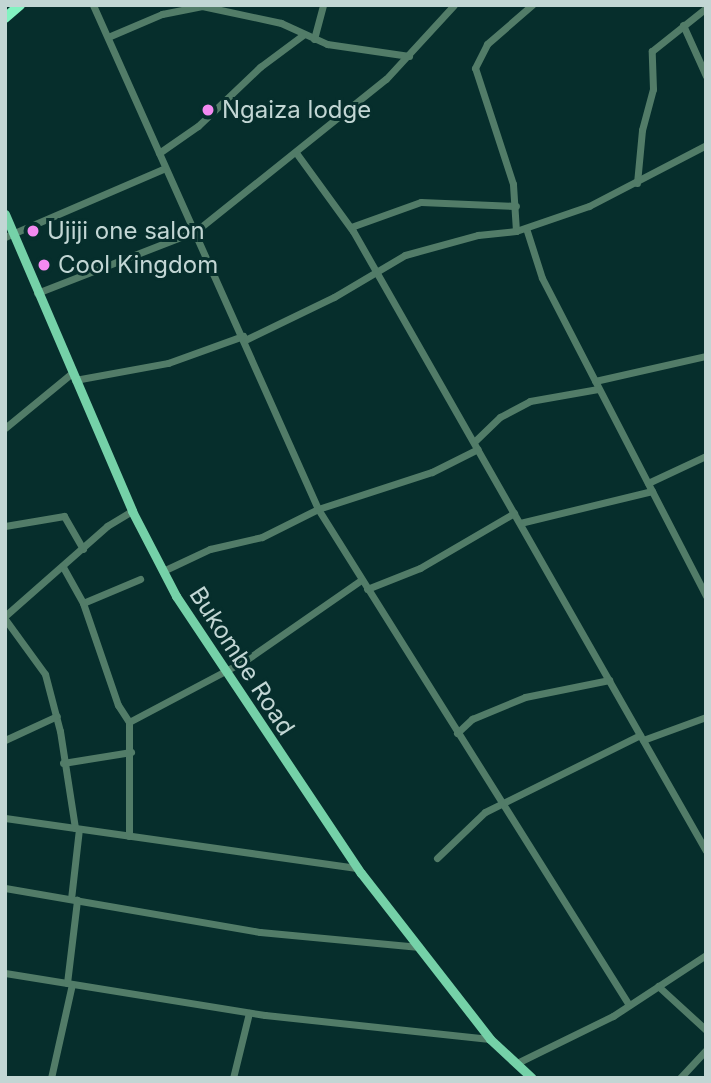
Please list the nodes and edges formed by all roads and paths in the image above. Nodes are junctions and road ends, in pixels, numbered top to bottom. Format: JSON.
{"nodes":[{"id":1,"x":20,"y":5,"type":"edge"},
{"id":2,"x":93,"y":5,"type":"edge"},
{"id":3,"x":323,"y":5,"type":"edge"},
{"id":4,"x":454,"y":5,"type":"edge"},
{"id":5,"x":532,"y":5,"type":"edge"},
{"id":6,"x":216,"y":7,"type":"edge"},
{"id":7,"x":706,"y":8,"type":"edge"},
{"id":8,"x":5,"y":18,"type":"edge"},
{"id":9,"x":683,"y":25,"type":"junction"},
{"id":10,"x":303,"y":35,"type":"junction"},
{"id":11,"x":108,"y":37,"type":"junction"},
{"id":12,"x":314,"y":39,"type":"junction"},
{"id":13,"x":409,"y":56,"type":"junction"},
{"id":14,"x":706,"y":76,"type":"edge"},
{"id":15,"x":706,"y":145,"type":"edge"},
{"id":16,"x":159,"y":153,"type":"junction"},
{"id":17,"x":297,"y":153,"type":"junction"},
{"id":18,"x":165,"y":168,"type":"junction"},
{"id":19,"x":637,"y":183,"type":"junction"},
{"id":20,"x":516,"y":206,"type":"junction"},
{"id":21,"x":5,"y":214,"type":"edge"},
{"id":22,"x":351,"y":227,"type":"junction"},
{"id":23,"x":526,"y":228,"type":"junction"},
{"id":24,"x":196,"y":231,"type":"junction"},
{"id":25,"x":516,"y":231,"type":"junction"},
{"id":26,"x":9,"y":235,"type":"edge"},
{"id":27,"x":374,"y":271,"type":"junction"},
{"id":28,"x":37,"y":293,"type":"junction"},
{"id":29,"x":244,"y":338,"type":"junction"},
{"id":30,"x":706,"y":356,"type":"edge"},
{"id":31,"x":74,"y":376,"type":"junction"},
{"id":32,"x":596,"y":385,"type":"junction"},
{"id":33,"x":5,"y":428,"type":"edge"},
{"id":34,"x":476,"y":445,"type":"junction"},
{"id":35,"x":706,"y":456,"type":"edge"},
{"id":36,"x":650,"y":487,"type":"junction"},
{"id":37,"x":318,"y":509,"type":"junction"},
{"id":38,"x":132,"y":511,"type":"junction"},
{"id":39,"x":514,"y":513,"type":"junction"},
{"id":40,"x":520,"y":523,"type":"junction"},
{"id":41,"x":5,"y":526,"type":"edge"},
{"id":42,"x":83,"y":549,"type":"junction"},
{"id":43,"x":63,"y":567,"type":"junction"},
{"id":44,"x":163,"y":571,"type":"junction"},
{"id":45,"x":140,"y":579,"type":"dead end"},
{"id":46,"x":361,"y":580,"type":"junction"},
{"id":47,"x":367,"y":589,"type":"junction"},
{"id":48,"x":706,"y":596,"type":"edge"},
{"id":49,"x":83,"y":603,"type":"junction"},
{"id":50,"x":5,"y":618,"type":"edge"},
{"id":51,"x":225,"y":672,"type":"junction"},
{"id":52,"x":609,"y":680,"type":"junction"},
{"id":53,"x":57,"y":716,"type":"junction"},
{"id":54,"x":706,"y":717,"type":"edge"},
{"id":55,"x":129,"y":722,"type":"junction"},
{"id":56,"x":457,"y":733,"type":"junction"},
{"id":57,"x":641,"y":738,"type":"junction"},
{"id":58,"x":5,"y":740,"type":"edge"},
{"id":59,"x":131,"y":752,"type":"junction"},
{"id":60,"x":63,"y":763,"type":"junction"},
{"id":61,"x":501,"y":803,"type":"junction"},
{"id":62,"x":5,"y":818,"type":"edge"},
{"id":63,"x":77,"y":828,"type":"junction"},
{"id":64,"x":129,"y":836,"type":"junction"},
{"id":65,"x":706,"y":851,"type":"edge"},
{"id":66,"x":437,"y":858,"type":"dead end"},
{"id":67,"x":358,"y":868,"type":"junction"},
{"id":68,"x":5,"y":888,"type":"edge"},
{"id":69,"x":74,"y":899,"type":"junction"},
{"id":70,"x":419,"y":947,"type":"junction"},
{"id":71,"x":706,"y":955,"type":"edge"},
{"id":72,"x":5,"y":973,"type":"edge"},
{"id":73,"x":69,"y":983,"type":"junction"},
{"id":74,"x":658,"y":986,"type":"junction"},
{"id":75,"x":629,"y":1005,"type":"junction"},
{"id":76,"x":249,"y":1013,"type":"junction"},
{"id":77,"x":706,"y":1030,"type":"edge"},
{"id":78,"x":490,"y":1039,"type":"junction"},
{"id":79,"x":706,"y":1050,"type":"edge"},
{"id":80,"x":517,"y":1063,"type":"junction"},
{"id":81,"x":51,"y":1078,"type":"edge"},
{"id":82,"x":233,"y":1078,"type":"edge"},
{"id":83,"x":532,"y":1078,"type":"edge"},
{"id":84,"x":680,"y":1078,"type":"edge"}],
"edges":[{"from":1,"to":8,"type":"highway"},
{"from":2,"to":11,"type":"street"},
{"from":3,"to":12,"type":"street"},
{"from":4,"to":13,"type":"street"},
{"from":5,"to":20,"type":"street"},
{"from":6,"to":10,"type":"street"},
{"from":6,"to":11,"type":"street"},
{"from":7,"to":9,"type":"street"},
{"from":9,"to":14,"type":"street"},
{"from":9,"to":19,"type":"street"},
{"from":10,"to":12,"type":"street"},
{"from":10,"to":16,"type":"street"},
{"from":11,"to":16,"type":"street"},
{"from":12,"to":13,"type":"street"},
{"from":13,"to":17,"type":"street"},
{"from":15,"to":19,"type":"street"},
{"from":16,"to":18,"type":"street"},
{"from":17,"to":22,"type":"street"},
{"from":17,"to":24,"type":"street"},
{"from":18,"to":24,"type":"street"},
{"from":18,"to":26,"type":"street"},
{"from":19,"to":23,"type":"street"},
{"from":20,"to":22,"type":"street"},
{"from":20,"to":25,"type":"street"},
{"from":21,"to":26,"type":"main road","name":"Bukombe Road"},
{"from":22,"to":27,"type":"street"},
{"from":23,"to":25,"type":"street"},
{"from":23,"to":32,"type":"street"},
{"from":24,"to":28,"type":"street"},
{"from":24,"to":29,"type":"street"},
{"from":25,"to":27,"type":"street"},
{"from":26,"to":28,"type":"main road","name":"Bukombe Road"},
{"from":27,"to":29,"type":"street"},
{"from":27,"to":34,"type":"street"},
{"from":28,"to":31,"type":"main road","name":"Bukombe Road"},
{"from":29,"to":31,"type":"street"},
{"from":29,"to":37,"type":"street"},
{"from":30,"to":32,"type":"street"},
{"from":31,"to":33,"type":"street"},
{"from":31,"to":38,"type":"main road","name":"Bukombe Road"},
{"from":32,"to":34,"type":"street"},
{"from":32,"to":36,"type":"street"},
{"from":34,"to":37,"type":"street"},
{"from":34,"to":39,"type":"street"},
{"from":35,"to":36,"type":"street"},
{"from":36,"to":40,"type":"street"},
{"from":36,"to":48,"type":"street"},
{"from":37,"to":44,"type":"street"},
{"from":37,"to":46,"type":"street"},
{"from":38,"to":42,"type":"street"},
{"from":38,"to":44,"type":"main road","name":"Bukombe Road"},
{"from":39,"to":40,"type":"street"},
{"from":39,"to":47,"type":"street"},
{"from":40,"to":52,"type":"street"},
{"from":41,"to":42,"type":"street"},
{"from":42,"to":43,"type":"street"},
{"from":43,"to":49,"type":"street"},
{"from":43,"to":50,"type":"street"},
{"from":44,"to":51,"type":"main road","name":"Bukombe Road"},
{"from":45,"to":49,"type":"street"},
{"from":46,"to":47,"type":"street"},
{"from":46,"to":51,"type":"street"},
{"from":47,"to":56,"type":"street"},
{"from":49,"to":55,"type":"street"},
{"from":50,"to":53,"type":"street"},
{"from":51,"to":55,"type":"street"},
{"from":51,"to":67,"type":"main road","name":"Bukombe Road"},
{"from":52,"to":56,"type":"street"},
{"from":52,"to":57,"type":"street"},
{"from":53,"to":58,"type":"street"},
{"from":53,"to":60,"type":"street"},
{"from":54,"to":57,"type":"street"},
{"from":55,"to":59,"type":"street"},
{"from":56,"to":61,"type":"street"},
{"from":57,"to":61,"type":"street"},
{"from":57,"to":65,"type":"street"},
{"from":59,"to":60,"type":"street"},
{"from":59,"to":64,"type":"street"},
{"from":60,"to":63,"type":"street"},
{"from":61,"to":66,"type":"street"},
{"from":61,"to":75,"type":"street"},
{"from":62,"to":63,"type":"street"},
{"from":63,"to":64,"type":"street"},
{"from":63,"to":69,"type":"street"},
{"from":64,"to":67,"type":"street"},
{"from":67,"to":70,"type":"main road","name":"Bukombe Road"},
{"from":68,"to":69,"type":"street"},
{"from":69,"to":70,"type":"street"},
{"from":69,"to":73,"type":"street"},
{"from":70,"to":78,"type":"main road","name":"Bukombe Road"},
{"from":71,"to":74,"type":"street"},
{"from":72,"to":73,"type":"street"},
{"from":73,"to":76,"type":"street"},
{"from":73,"to":81,"type":"street"},
{"from":74,"to":75,"type":"street"},
{"from":74,"to":77,"type":"street"},
{"from":75,"to":80,"type":"street"},
{"from":76,"to":78,"type":"street"},
{"from":76,"to":82,"type":"street"},
{"from":78,"to":80,"type":"main road","name":"Bukombe Road"},
{"from":79,"to":84,"type":"street"},
{"from":80,"to":83,"type":"main road","name":"Bukombe Road"}]}
